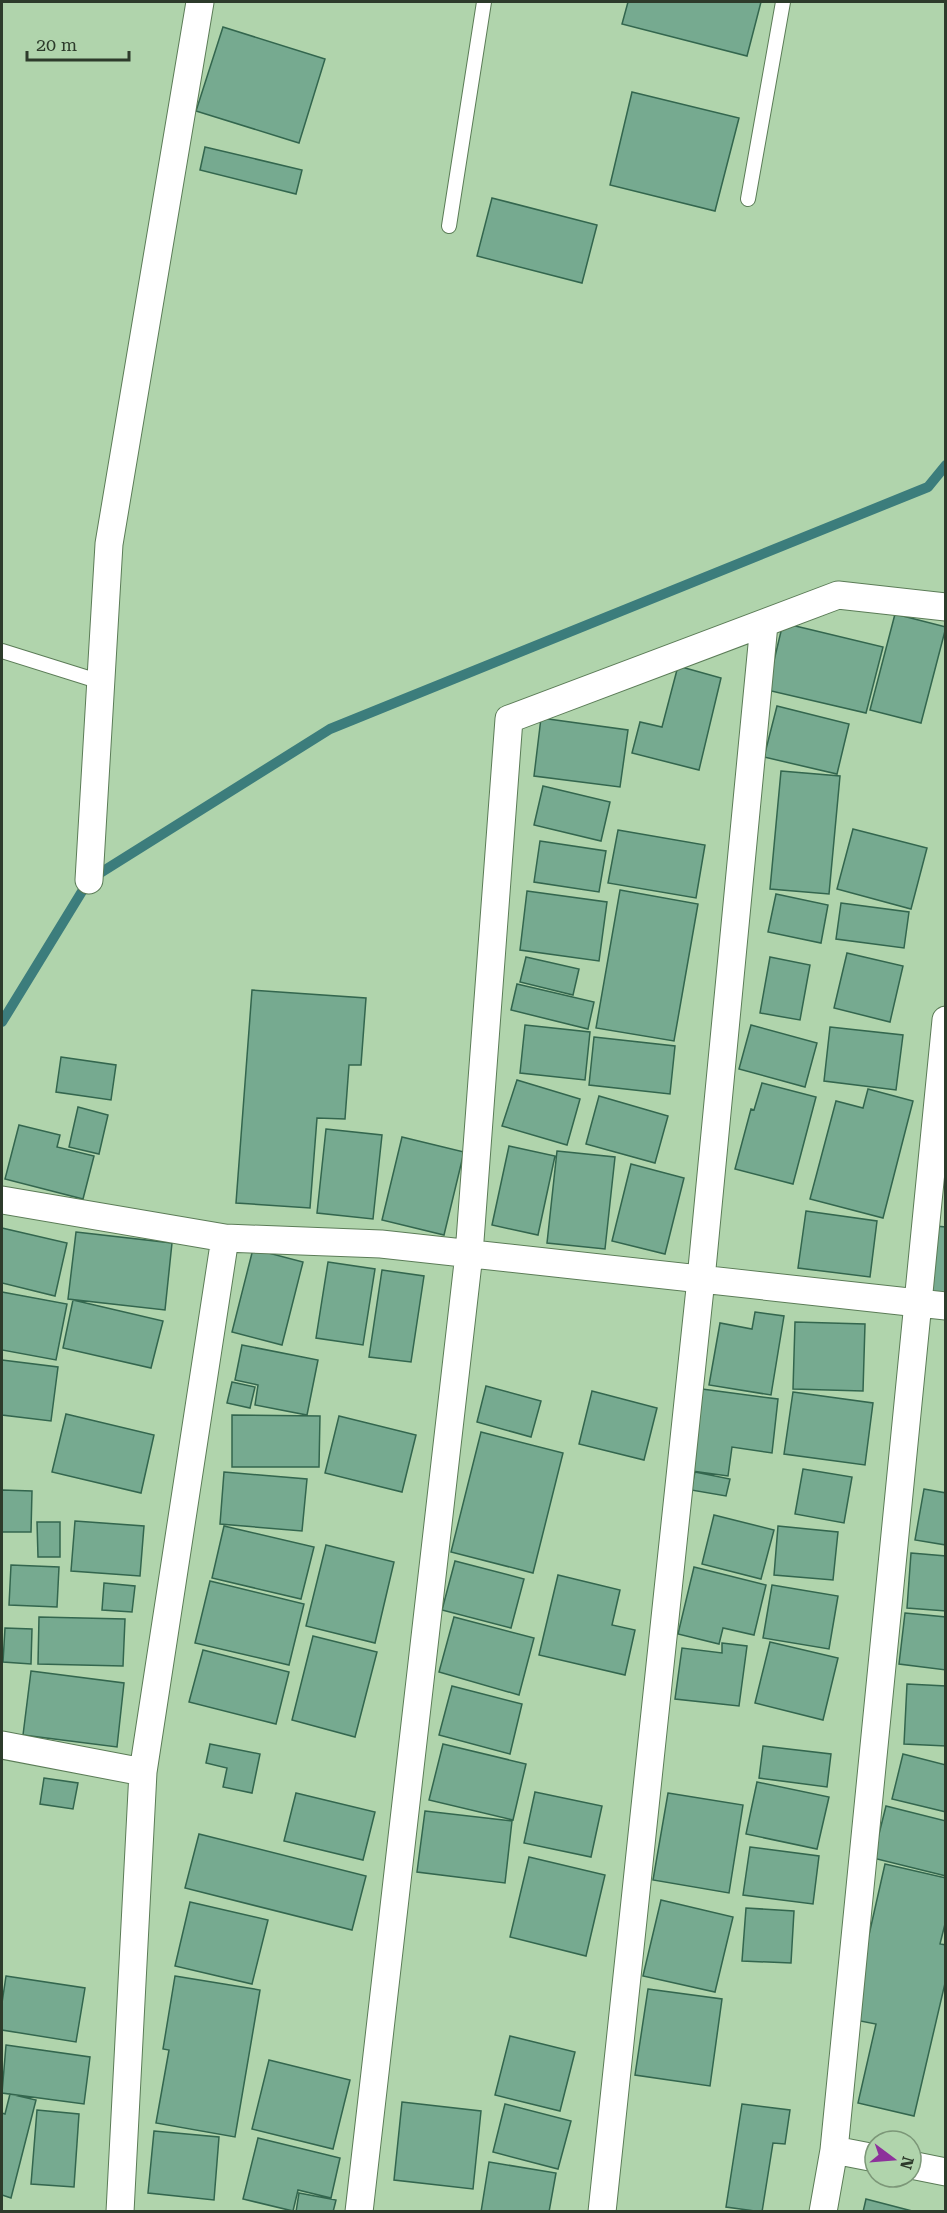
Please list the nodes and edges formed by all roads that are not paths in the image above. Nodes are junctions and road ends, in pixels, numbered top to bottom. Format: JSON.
{"nodes":[{"id":1,"x":200,"y":2,"type":"edge"},
{"id":2,"x":484,"y":2,"type":"edge"},
{"id":3,"x":783,"y":2,"type":"edge"},
{"id":4,"x":748,"y":199,"type":"dead end"},
{"id":5,"x":449,"y":226,"type":"dead end"},
{"id":6,"x":945,"y":607,"type":"edge"},
{"id":7,"x":764,"y":624,"type":"junction"},
{"id":8,"x":2,"y":651,"type":"edge"},
{"id":9,"x":101,"y":682,"type":"junction"},
{"id":10,"x":89,"y":880,"type":"dead end"},
{"id":11,"x":945,"y":1020,"type":"edge"},
{"id":12,"x":2,"y":1200,"type":"edge"},
{"id":13,"x":225,"y":1238,"type":"junction"},
{"id":14,"x":469,"y":1254,"type":"junction"},
{"id":15,"x":701,"y":1279,"type":"junction"},
{"id":16,"x":917,"y":1303,"type":"junction"},
{"id":17,"x":945,"y":1306,"type":"edge"},
{"id":18,"x":2,"y":1745,"type":"edge"},
{"id":19,"x":143,"y":1772,"type":"junction"},
{"id":20,"x":834,"y":2150,"type":"junction"},
{"id":21,"x":863,"y":2156,"type":"edge"},
{"id":22,"x":923,"y":2167,"type":"edge"},
{"id":23,"x":945,"y":2172,"type":"edge"},
{"id":24,"x":120,"y":2211,"type":"edge"},
{"id":25,"x":359,"y":2211,"type":"edge"},
{"id":26,"x":603,"y":2211,"type":"edge"},
{"id":27,"x":823,"y":2211,"type":"edge"}],
"edges":[{"from":1,"to":9,"type":"street"},
{"from":2,"to":5,"type":"lane"},
{"from":3,"to":4,"type":"lane"},
{"from":6,"to":7,"type":"street"},
{"from":7,"to":14,"type":"street"},
{"from":7,"to":15,"type":"street"},
{"from":8,"to":9,"type":"lane"},
{"from":9,"to":10,"type":"street"},
{"from":11,"to":16,"type":"street"},
{"from":12,"to":13,"type":"street"},
{"from":13,"to":14,"type":"street"},
{"from":13,"to":19,"type":"street"},
{"from":14,"to":15,"type":"street"},
{"from":14,"to":25,"type":"street"},
{"from":15,"to":16,"type":"street"},
{"from":15,"to":26,"type":"street"},
{"from":16,"to":17,"type":"street"},
{"from":16,"to":20,"type":"street"},
{"from":18,"to":19,"type":"street"},
{"from":19,"to":24,"type":"street"},
{"from":20,"to":21,"type":"street"},
{"from":20,"to":27,"type":"street"},
{"from":22,"to":23,"type":"street"}]}
